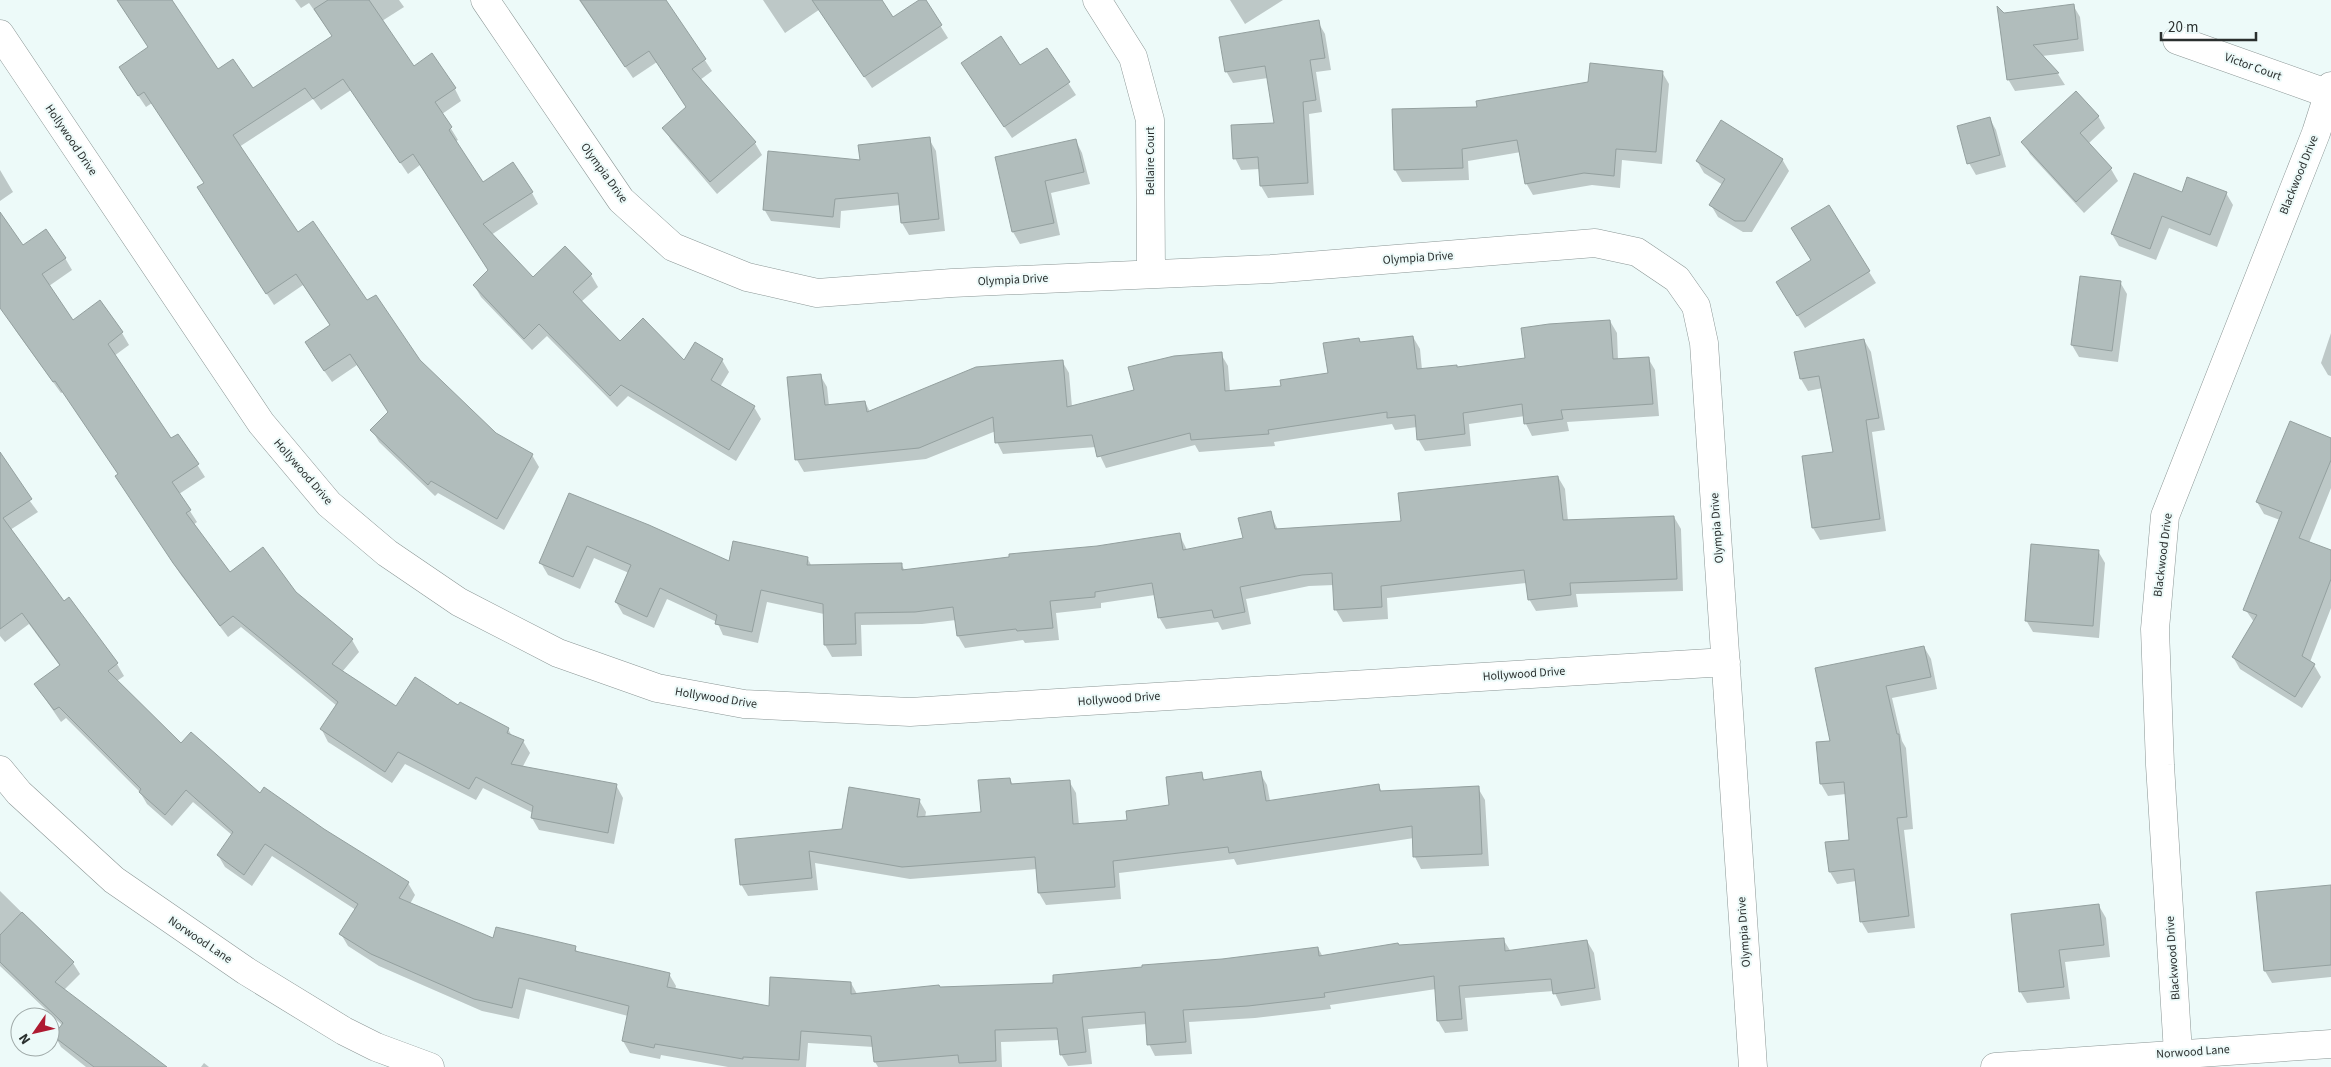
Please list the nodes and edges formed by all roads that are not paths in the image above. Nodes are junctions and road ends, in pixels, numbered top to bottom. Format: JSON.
{"nodes":[{"id":1,"x":485,"y":0,"type":"edge"},
{"id":2,"x":1098,"y":0,"type":"edge"},
{"id":3,"x":0,"y":34,"type":"edge"},
{"id":4,"x":2177,"y":40,"type":"dead end"},
{"id":5,"x":2330,"y":90,"type":"edge"},
{"id":6,"x":1151,"y":274,"type":"junction"},
{"id":7,"x":1726,"y":662,"type":"junction"},
{"id":8,"x":0,"y":770,"type":"edge"},
{"id":9,"x":2331,"y":1044,"type":"edge"},
{"id":10,"x":2178,"y":1053,"type":"junction"},
{"id":11,"x":430,"y":1067,"type":"edge"},
{"id":12,"x":1753,"y":1067,"type":"edge"},
{"id":13,"x":1995,"y":1067,"type":"edge"}],
"edges":[{"from":1,"to":6,"type":"street","name":"Olympia Drive"},
{"from":2,"to":6,"type":"street","name":"Bellaire Court"},
{"from":3,"to":7,"type":"street","name":"Hollywood Drive"},
{"from":4,"to":5,"type":"street","name":"Victor Court"},
{"from":5,"to":10,"type":"street","name":"Blackwood Drive"},
{"from":6,"to":7,"type":"street","name":"Olympia Drive"},
{"from":7,"to":12,"type":"street","name":"Olympia Drive"},
{"from":8,"to":11,"type":"street","name":"Norwood Lane"},
{"from":9,"to":10,"type":"street","name":"Norwood Lane"},
{"from":10,"to":13,"type":"street","name":"Norwood Lane"}]}
